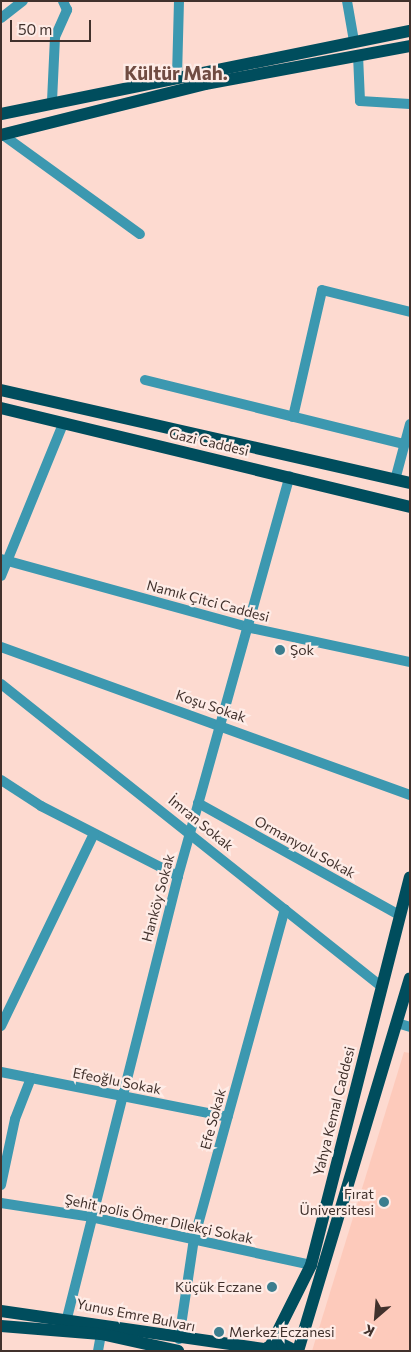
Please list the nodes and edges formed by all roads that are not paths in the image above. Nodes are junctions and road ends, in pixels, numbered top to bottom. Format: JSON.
{"nodes":[{"id":1,"x":22,"y":1,"type":"edge"},
{"id":2,"x":63,"y":1,"type":"edge"},
{"id":3,"x":179,"y":1,"type":"edge"},
{"id":4,"x":346,"y":1,"type":"edge"},
{"id":5,"x":1,"y":18,"type":"edge"},
{"id":6,"x":410,"y":31,"type":"edge"},
{"id":7,"x":354,"y":41,"type":"junction"},
{"id":8,"x":410,"y":46,"type":"edge"},
{"id":9,"x":358,"y":55,"type":"junction"},
{"id":10,"x":177,"y":77,"type":"junction"},
{"id":11,"x":52,"y":101,"type":"junction"},
{"id":12,"x":410,"y":104,"type":"edge"},
{"id":13,"x":1,"y":114,"type":"edge"},
{"id":14,"x":2,"y":135,"type":"edge"},
{"id":15,"x":140,"y":234,"type":"dead end"},
{"id":16,"x":410,"y":312,"type":"edge"},
{"id":17,"x":145,"y":380,"type":"dead end"},
{"id":18,"x":1,"y":390,"type":"edge"},
{"id":19,"x":1,"y":408,"type":"edge"},
{"id":20,"x":293,"y":417,"type":"junction"},
{"id":21,"x":63,"y":424,"type":"junction"},
{"id":22,"x":410,"y":424,"type":"edge"},
{"id":23,"x":404,"y":444,"type":"junction"},
{"id":24,"x":290,"y":476,"type":"junction"},
{"id":25,"x":395,"y":480,"type":"junction"},
{"id":26,"x":410,"y":483,"type":"edge"},
{"id":27,"x":410,"y":507,"type":"edge"},
{"id":28,"x":4,"y":560,"type":"edge"},
{"id":29,"x":1,"y":576,"type":"edge"},
{"id":30,"x":251,"y":628,"type":"junction"},
{"id":31,"x":1,"y":647,"type":"edge"},
{"id":32,"x":410,"y":662,"type":"edge"},
{"id":33,"x":1,"y":684,"type":"edge"},
{"id":34,"x":220,"y":724,"type":"junction"},
{"id":35,"x":1,"y":780,"type":"edge"},
{"id":36,"x":410,"y":795,"type":"edge"},
{"id":37,"x":198,"y":802,"type":"junction"},
{"id":38,"x":190,"y":831,"type":"junction"},
{"id":39,"x":94,"y":834,"type":"junction"},
{"id":40,"x":178,"y":876,"type":"junction"},
{"id":41,"x":410,"y":877,"type":"edge"},
{"id":42,"x":285,"y":908,"type":"junction"},
{"id":43,"x":399,"y":915,"type":"junction"},
{"id":44,"x":410,"y":978,"type":"edge"},
{"id":45,"x":381,"y":986,"type":"junction"},
{"id":46,"x":405,"y":1008,"type":"edge"},
{"id":47,"x":397,"y":1023,"type":"junction"},
{"id":48,"x":1,"y":1026,"type":"edge"},
{"id":49,"x":410,"y":1027,"type":"edge"},
{"id":50,"x":1,"y":1072,"type":"edge"},
{"id":51,"x":31,"y":1078,"type":"junction"},
{"id":52,"x":121,"y":1095,"type":"junction"},
{"id":53,"x":228,"y":1117,"type":"junction"},
{"id":54,"x":1,"y":1185,"type":"edge"},
{"id":55,"x":1,"y":1203,"type":"edge"},
{"id":56,"x":91,"y":1217,"type":"junction"},
{"id":57,"x":194,"y":1239,"type":"junction"},
{"id":58,"x":311,"y":1265,"type":"junction"},
{"id":59,"x":1,"y":1311,"type":"edge"},
{"id":60,"x":66,"y":1324,"type":"junction"},
{"id":61,"x":1,"y":1326,"type":"edge"},
{"id":62,"x":101,"y":1334,"type":"junction"},
{"id":63,"x":178,"y":1345,"type":"edge"},
{"id":64,"x":267,"y":1348,"type":"edge"},
{"id":65,"x":98,"y":1351,"type":"edge"},
{"id":66,"x":297,"y":1351,"type":"edge"}],
"edges":[{"from":1,"to":5,"type":"street"},
{"from":2,"to":11,"type":"street"},
{"from":3,"to":10,"type":"street"},
{"from":4,"to":7,"type":"street"},
{"from":6,"to":7,"type":"main road"},
{"from":7,"to":10,"type":"main road"},
{"from":8,"to":9,"type":"main road"},
{"from":9,"to":12,"type":"street"},
{"from":9,"to":14,"type":"main road"},
{"from":10,"to":11,"type":"main road"},
{"from":11,"to":13,"type":"main road"},
{"from":14,"to":15,"type":"street"},
{"from":16,"to":20,"type":"street"},
{"from":17,"to":20,"type":"street"},
{"from":18,"to":25,"type":"main road","name":"Gazi Caddesi"},
{"from":19,"to":21,"type":"main road","name":"Gazi Caddesi"},
{"from":20,"to":23,"type":"street"},
{"from":21,"to":24,"type":"main road","name":"Gazi Caddesi"},
{"from":21,"to":28,"type":"street"},
{"from":22,"to":23,"type":"street"},
{"from":23,"to":25,"type":"street"},
{"from":24,"to":27,"type":"main road","name":"Gazi Caddesi"},
{"from":24,"to":30,"type":"street","name":"Hanköy Sokak"},
{"from":25,"to":26,"type":"main road","name":"Gazi Caddesi"},
{"from":28,"to":29,"type":"street"},
{"from":28,"to":30,"type":"street","name":"Namık Çitci Caddesi"},
{"from":30,"to":32,"type":"street","name":"Namık Çitci Caddesi"},
{"from":30,"to":34,"type":"street","name":"Hanköy Sokak"},
{"from":31,"to":34,"type":"street","name":"Koşu Sokak"},
{"from":33,"to":38,"type":"street","name":"İmran Sokak"},
{"from":34,"to":36,"type":"street","name":"Koşu Sokak"},
{"from":34,"to":37,"type":"street","name":"Hanköy Sokak"},
{"from":35,"to":39,"type":"street"},
{"from":37,"to":38,"type":"street","name":"Hanköy Sokak"},
{"from":37,"to":43,"type":"street","name":"Ormanyolu Sokak"},
{"from":38,"to":40,"type":"street","name":"Hanköy Sokak"},
{"from":38,"to":42,"type":"street","name":"İmran Sokak"},
{"from":39,"to":40,"type":"street"},
{"from":39,"to":48,"type":"street"},
{"from":40,"to":52,"type":"street","name":"Hanköy Sokak"},
{"from":41,"to":43,"type":"main road","name":"Yahya Kemal Caddesi"},
{"from":42,"to":45,"type":"street","name":"İmran Sokak"},
{"from":42,"to":53,"type":"street","name":"Efe Sokak"},
{"from":43,"to":45,"type":"main road","name":"Yahya Kemal Caddesi"},
{"from":44,"to":46,"type":"main road"},
{"from":45,"to":58,"type":"main road","name":"Yahya Kemal Caddesi"},
{"from":46,"to":47,"type":"main road"},
{"from":47,"to":49,"type":"street"},
{"from":47,"to":66,"type":"main road"},
{"from":50,"to":51,"type":"street","name":"Efeoğlu Sokak"},
{"from":51,"to":52,"type":"street","name":"Efeoğlu Sokak"},
{"from":51,"to":54,"type":"street"},
{"from":52,"to":53,"type":"street","name":"Efeoğlu Sokak"},
{"from":52,"to":56,"type":"street","name":"Hanköy Sokak"},
{"from":53,"to":57,"type":"street","name":"Efe Sokak"},
{"from":55,"to":56,"type":"street","name":"Şehit polis Ömer Dilekçi Sokak"},
{"from":56,"to":57,"type":"street","name":"Şehit polis Ömer Dilekçi Sokak"},
{"from":56,"to":60,"type":"street","name":"Hanköy Sokak"},
{"from":57,"to":58,"type":"street","name":"Şehit polis Ömer Dilekçi Sokak"},
{"from":57,"to":63,"type":"street","name":"Efe Sokak"},
{"from":58,"to":64,"type":"main road","name":"Yahya Kemal Caddesi"},
{"from":59,"to":60,"type":"main road","name":"Yunus Emre Bulvarı"},
{"from":60,"to":61,"type":"main road","name":"Yunus Emre Bulvarı"},
{"from":60,"to":62,"type":"main road","name":"Yunus Emre Bulvarı"},
{"from":60,"to":63,"type":"main road","name":"Yunus Emre Bulvarı"},
{"from":62,"to":63,"type":"main road","name":"Yunus Emre Bulvarı"},
{"from":62,"to":65,"type":"street"},
{"from":63,"to":64,"type":"main road","name":"Yunus Emre Bulvarı"},
{"from":64,"to":66,"type":"main road","name":"Yunus Emre Bulvarı"}]}
